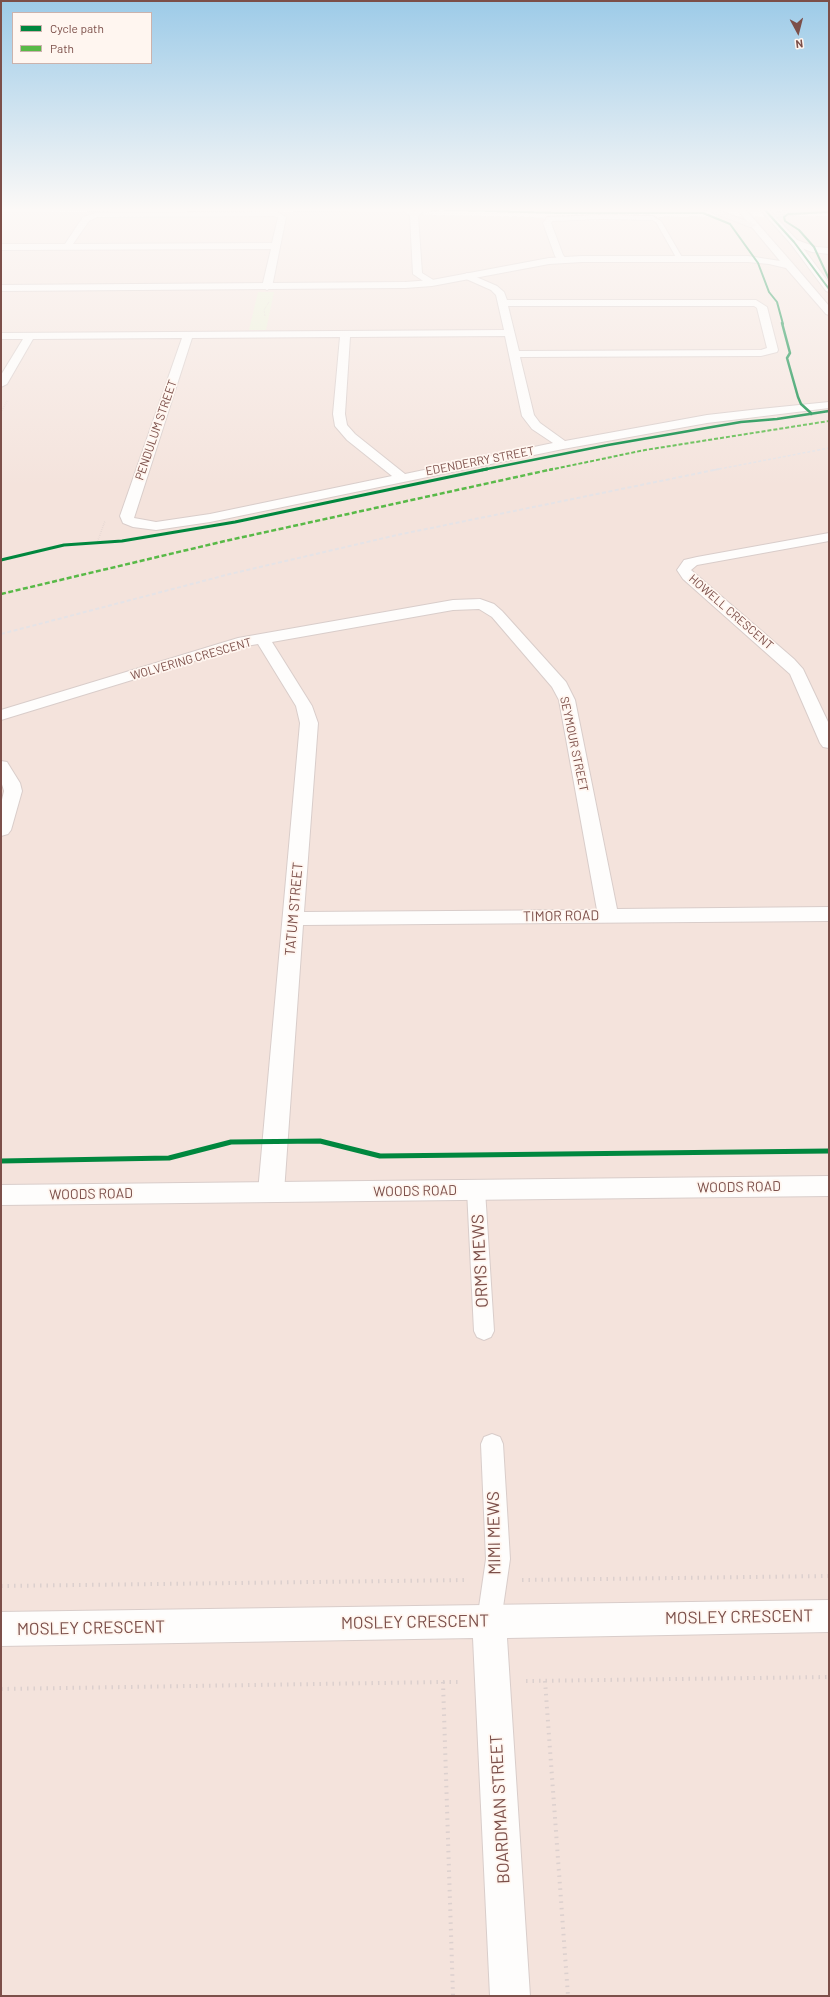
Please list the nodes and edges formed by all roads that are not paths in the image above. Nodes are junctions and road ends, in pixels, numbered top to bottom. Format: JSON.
{"nodes":[{"id":1,"x":820,"y":301,"type":"edge"},
{"id":2,"x":504,"y":303,"type":"joint"},
{"id":3,"x":829,"y":312,"type":"edge"},
{"id":4,"x":510,"y":333,"type":"junction"},
{"id":5,"x":345,"y":334,"type":"junction"},
{"id":6,"x":188,"y":335,"type":"junction"},
{"id":7,"x":1,"y":336,"type":"edge"},
{"id":8,"x":30,"y":336,"type":"junction"},
{"id":9,"x":515,"y":354,"type":"junction"},
{"id":10,"x":1,"y":384,"type":"edge"},
{"id":11,"x":829,"y":405,"type":"edge"},
{"id":12,"x":563,"y":445,"type":"junction"},
{"id":13,"x":401,"y":477,"type":"junction"},
{"id":14,"x":132,"y":523,"type":"joint"},
{"id":15,"x":829,"y":537,"type":"edge"},
{"id":16,"x":480,"y":604,"type":"joint"},
{"id":17,"x":263,"y":639,"type":"junction"},
{"id":18,"x":1,"y":715,"type":"edge"},
{"id":19,"x":829,"y":743,"type":"edge"},
{"id":20,"x":1,"y":766,"type":"edge"},
{"id":21,"x":1,"y":830,"type":"edge"},
{"id":22,"x":829,"y":914,"type":"edge"},
{"id":23,"x":608,"y":916,"type":"junction"},
{"id":24,"x":294,"y":919,"type":"junction"},
{"id":25,"x":829,"y":1186,"type":"edge"},
{"id":26,"x":476,"y":1190,"type":"junction"},
{"id":27,"x":272,"y":1192,"type":"junction"},
{"id":28,"x":1,"y":1195,"type":"edge"},
{"id":29,"x":484,"y":1332,"type":"dead end"},
{"id":30,"x":492,"y":1444,"type":"dead end"},
{"id":31,"x":829,"y":1616,"type":"edge"},
{"id":32,"x":489,"y":1621,"type":"junction"},
{"id":33,"x":1,"y":1629,"type":"edge"},
{"id":34,"x":510,"y":1996,"type":"edge"}],
"edges":[{"from":1,"to":3,"type":"street"},
{"from":2,"to":4,"type":"street"},
{"from":2,"to":9,"type":"street"},
{"from":4,"to":5,"type":"street"},
{"from":4,"to":9,"type":"street"},
{"from":5,"to":6,"type":"street"},
{"from":5,"to":13,"type":"street"},
{"from":6,"to":8,"type":"street"},
{"from":6,"to":14,"type":"street","name":"PENDULUM STREET"},
{"from":7,"to":8,"type":"street"},
{"from":8,"to":10,"type":"street"},
{"from":9,"to":12,"type":"street"},
{"from":11,"to":12,"type":"street","name":"EDENDERRY STREET"},
{"from":12,"to":13,"type":"street","name":"EDENDERRY STREET"},
{"from":13,"to":14,"type":"street","name":"EDENDERRY STREET"},
{"from":15,"to":19,"type":"street","name":"HOWELL CRESCENT"},
{"from":16,"to":17,"type":"street","name":"WOLVERING CRESCENT"},
{"from":16,"to":23,"type":"street","name":"SEYMOUR STREET"},
{"from":17,"to":18,"type":"street","name":"WOLVERING CRESCENT"},
{"from":17,"to":24,"type":"street","name":"TATUM STREET"},
{"from":20,"to":21,"type":"street"},
{"from":22,"to":23,"type":"street","name":"TIMOR ROAD"},
{"from":23,"to":24,"type":"street","name":"TIMOR ROAD"},
{"from":24,"to":27,"type":"street","name":"TATUM STREET"},
{"from":25,"to":26,"type":"street","name":"WOODS ROAD"},
{"from":26,"to":27,"type":"street","name":"WOODS ROAD"},
{"from":26,"to":29,"type":"lane","name":"ORMS MEWS"},
{"from":27,"to":28,"type":"street","name":"WOODS ROAD"},
{"from":30,"to":32,"type":"lane","name":"MIMI MEWS"},
{"from":31,"to":32,"type":"street","name":"MOSLEY CRESCENT"},
{"from":32,"to":33,"type":"street","name":"MOSLEY CRESCENT"},
{"from":32,"to":34,"type":"street","name":"BOARDMAN STREET"}]}
